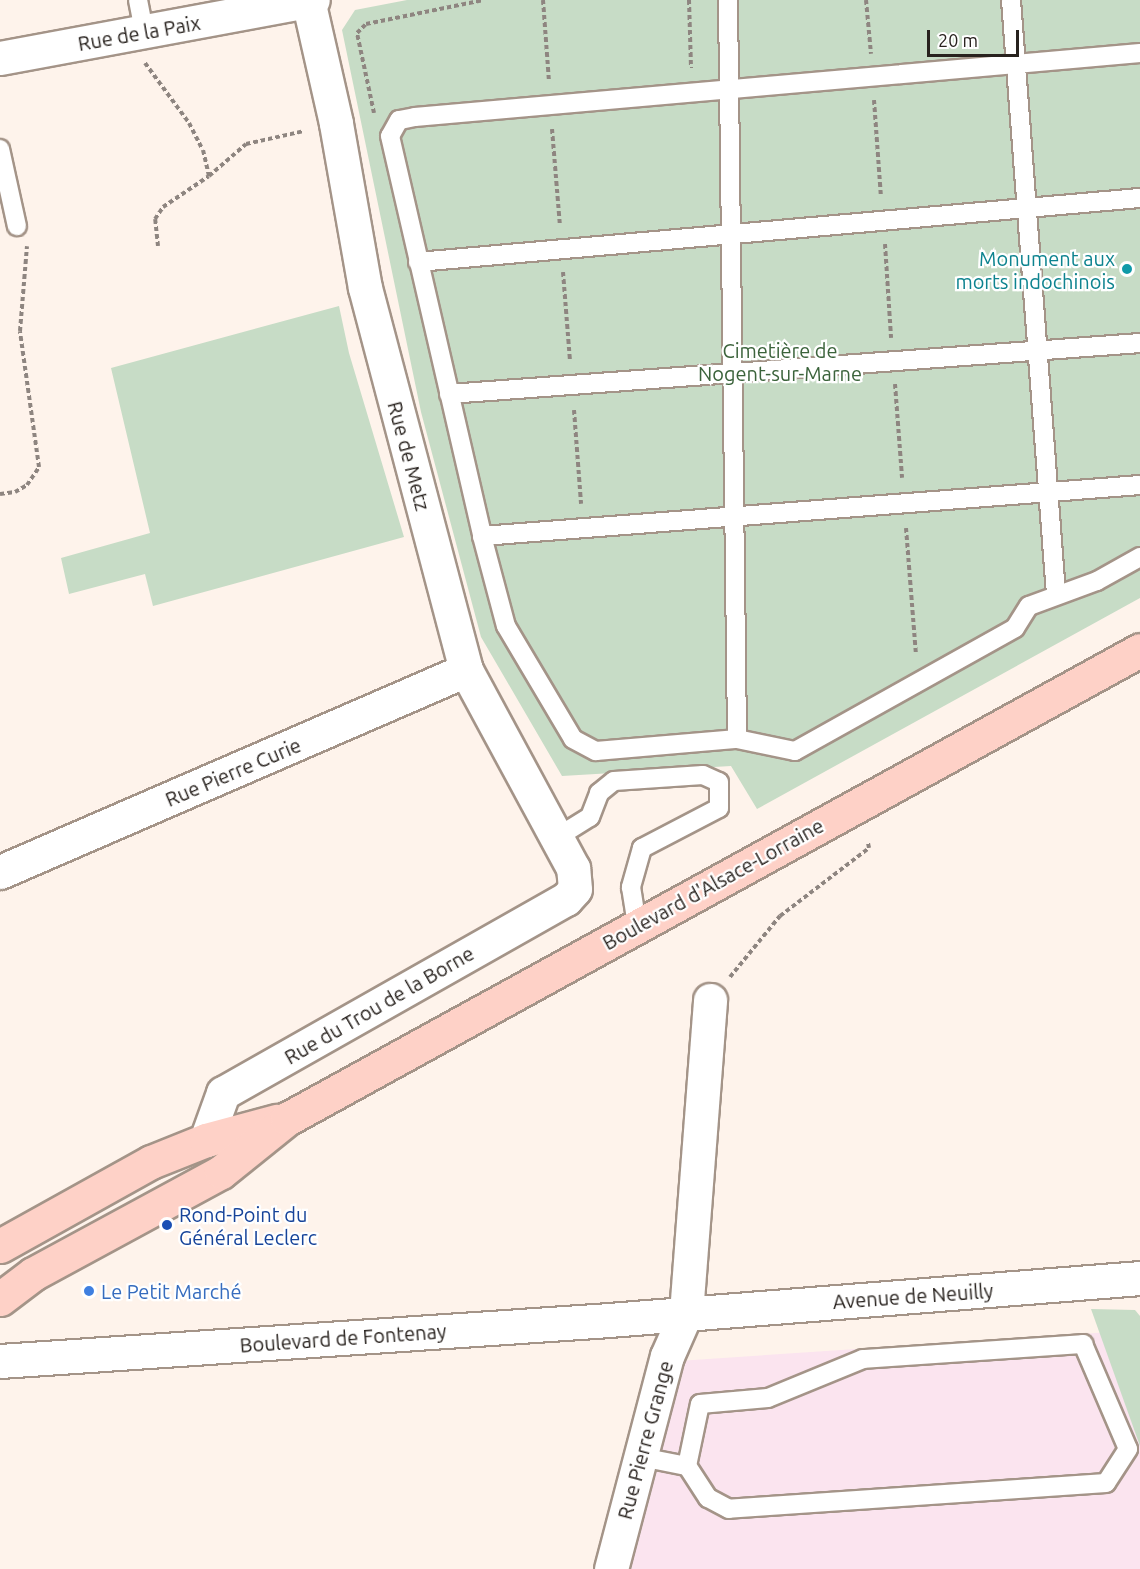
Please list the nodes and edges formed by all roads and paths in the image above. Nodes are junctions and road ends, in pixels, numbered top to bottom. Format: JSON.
{"nodes":[{"id":1,"x":138,"y":0,"type":"edge"},
{"id":2,"x":310,"y":0,"type":"edge"},
{"id":3,"x":484,"y":0,"type":"edge"},
{"id":4,"x":689,"y":0,"type":"edge"},
{"id":5,"x":728,"y":0,"type":"edge"},
{"id":6,"x":1011,"y":0,"type":"edge"},
{"id":7,"x":141,"y":33,"type":"junction"},
{"id":8,"x":1140,"y":53,"type":"edge"},
{"id":9,"x":0,"y":58,"type":"edge"},
{"id":10,"x":1016,"y":63,"type":"junction"},
{"id":11,"x":729,"y":89,"type":"junction"},
{"id":12,"x":692,"y":92,"type":"junction"},
{"id":13,"x":337,"y":127,"type":"junction"},
{"id":14,"x":393,"y":131,"type":"junction"},
{"id":15,"x":0,"y":149,"type":"edge"},
{"id":16,"x":209,"y":176,"type":"junction"},
{"id":17,"x":1140,"y":198,"type":"edge"},
{"id":18,"x":1026,"y":208,"type":"junction"},
{"id":19,"x":17,"y":226,"type":"joint"},
{"id":20,"x":731,"y":235,"type":"junction"},
{"id":21,"x":158,"y":246,"type":"dead end"},
{"id":22,"x":418,"y":262,"type":"junction"},
{"id":23,"x":1140,"y":343,"type":"edge"},
{"id":24,"x":1040,"y":351,"type":"junction"},
{"id":25,"x":732,"y":372,"type":"junction"},
{"id":26,"x":449,"y":394,"type":"junction"},
{"id":27,"x":1140,"y":484,"type":"edge"},
{"id":28,"x":1050,"y":492,"type":"junction"},
{"id":29,"x":0,"y":494,"type":"edge"},
{"id":30,"x":734,"y":516,"type":"junction"},
{"id":31,"x":482,"y":536,"type":"junction"},
{"id":32,"x":1140,"y":557,"type":"edge"},
{"id":33,"x":1056,"y":595,"type":"junction"},
{"id":34,"x":1140,"y":650,"type":"edge"},
{"id":35,"x":1140,"y":667,"type":"edge"},
{"id":36,"x":466,"y":670,"type":"junction"},
{"id":37,"x":1103,"y":670,"type":"junction"},
{"id":38,"x":737,"y":739,"type":"junction"},
{"id":39,"x":556,"y":838,"type":"junction"},
{"id":40,"x":868,"y":843,"type":"dead end"},
{"id":41,"x":0,"y":872,"type":"edge"},
{"id":42,"x":575,"y":889,"type":"joint"},
{"id":43,"x":637,"y":925,"type":"junction"},
{"id":44,"x":711,"y":1000,"type":"joint"},
{"id":45,"x":287,"y":1119,"type":"junction"},
{"id":46,"x":206,"y":1140,"type":"junction"},
{"id":47,"x":0,"y":1246,"type":"edge"},
{"id":48,"x":1140,"y":1278,"type":"edge"},
{"id":49,"x":0,"y":1299,"type":"edge"},
{"id":50,"x":686,"y":1313,"type":"junction"},
{"id":51,"x":0,"y":1361,"type":"edge"},
{"id":52,"x":641,"y":1457,"type":"junction"},
{"id":53,"x":687,"y":1466,"type":"junction"},
{"id":54,"x":610,"y":1569,"type":"edge"}],
"edges":[{"from":1,"to":7,"type":"lane"},
{"from":2,"to":7,"type":"street","name":"Rue de la Paix"},
{"from":2,"to":13,"type":"street","name":"Rue de Metz"},
{"from":3,"to":14,"type":"path"},
{"from":4,"to":12,"type":"path"},
{"from":5,"to":11,"type":"lane"},
{"from":6,"to":10,"type":"lane"},
{"from":7,"to":9,"type":"street","name":"Rue de la Paix"},
{"from":7,"to":16,"type":"path"},
{"from":8,"to":10,"type":"lane"},
{"from":10,"to":11,"type":"lane"},
{"from":10,"to":18,"type":"lane"},
{"from":11,"to":12,"type":"lane"},
{"from":11,"to":20,"type":"lane"},
{"from":12,"to":14,"type":"lane"},
{"from":13,"to":16,"type":"path"},
{"from":13,"to":36,"type":"street","name":"Rue de Metz"},
{"from":14,"to":22,"type":"lane"},
{"from":15,"to":19,"type":"lane"},
{"from":16,"to":21,"type":"path"},
{"from":17,"to":18,"type":"lane"},
{"from":18,"to":20,"type":"lane"},
{"from":18,"to":24,"type":"lane"},
{"from":19,"to":29,"type":"path"},
{"from":20,"to":22,"type":"lane"},
{"from":20,"to":25,"type":"lane"},
{"from":22,"to":26,"type":"lane"},
{"from":23,"to":24,"type":"lane"},
{"from":24,"to":25,"type":"lane"},
{"from":24,"to":28,"type":"lane"},
{"from":25,"to":26,"type":"lane"},
{"from":25,"to":30,"type":"lane"},
{"from":26,"to":31,"type":"lane"},
{"from":27,"to":28,"type":"lane"},
{"from":28,"to":30,"type":"lane"},
{"from":28,"to":33,"type":"lane"},
{"from":30,"to":31,"type":"lane"},
{"from":30,"to":38,"type":"lane"},
{"from":31,"to":38,"type":"lane"},
{"from":32,"to":33,"type":"lane"},
{"from":33,"to":38,"type":"lane"},
{"from":34,"to":37,"type":"main road","name":"Boulevard d'Alsace-Lorraine"},
{"from":35,"to":37,"type":"street"},
{"from":36,"to":39,"type":"street","name":"Rue de Metz"},
{"from":36,"to":41,"type":"street","name":"Rue Pierre Curie"},
{"from":37,"to":43,"type":"main road","name":"Boulevard d'Alsace-Lorraine"},
{"from":39,"to":42,"type":"street","name":"Rue de Metz"},
{"from":39,"to":43,"type":"lane"},
{"from":40,"to":44,"type":"path"},
{"from":42,"to":46,"type":"street","name":"Rue du Trou de la Borne"},
{"from":43,"to":45,"type":"main road","name":"Boulevard d'Alsace-Lorraine"},
{"from":44,"to":50,"type":"street","name":"Rue Pierre Grange"},
{"from":45,"to":46,"type":"main road","name":"Boulevard d'Alsace-Lorraine"},
{"from":45,"to":49,"type":"main road","name":"Boulevard d'Alsace-Lorraine"},
{"from":46,"to":47,"type":"main road","name":"Boulevard d'Alsace-Lorraine"},
{"from":48,"to":50,"type":"street","name":"Avenue de Neuilly"},
{"from":50,"to":51,"type":"street","name":"Boulevard de Fontenay"},
{"from":50,"to":52,"type":"street","name":"Rue Pierre Grange"},
{"from":52,"to":53,"type":"lane"},
{"from":52,"to":54,"type":"street","name":"Rue Pierre Grange"},
{"from":53,"to":53,"type":"lane"}]}
